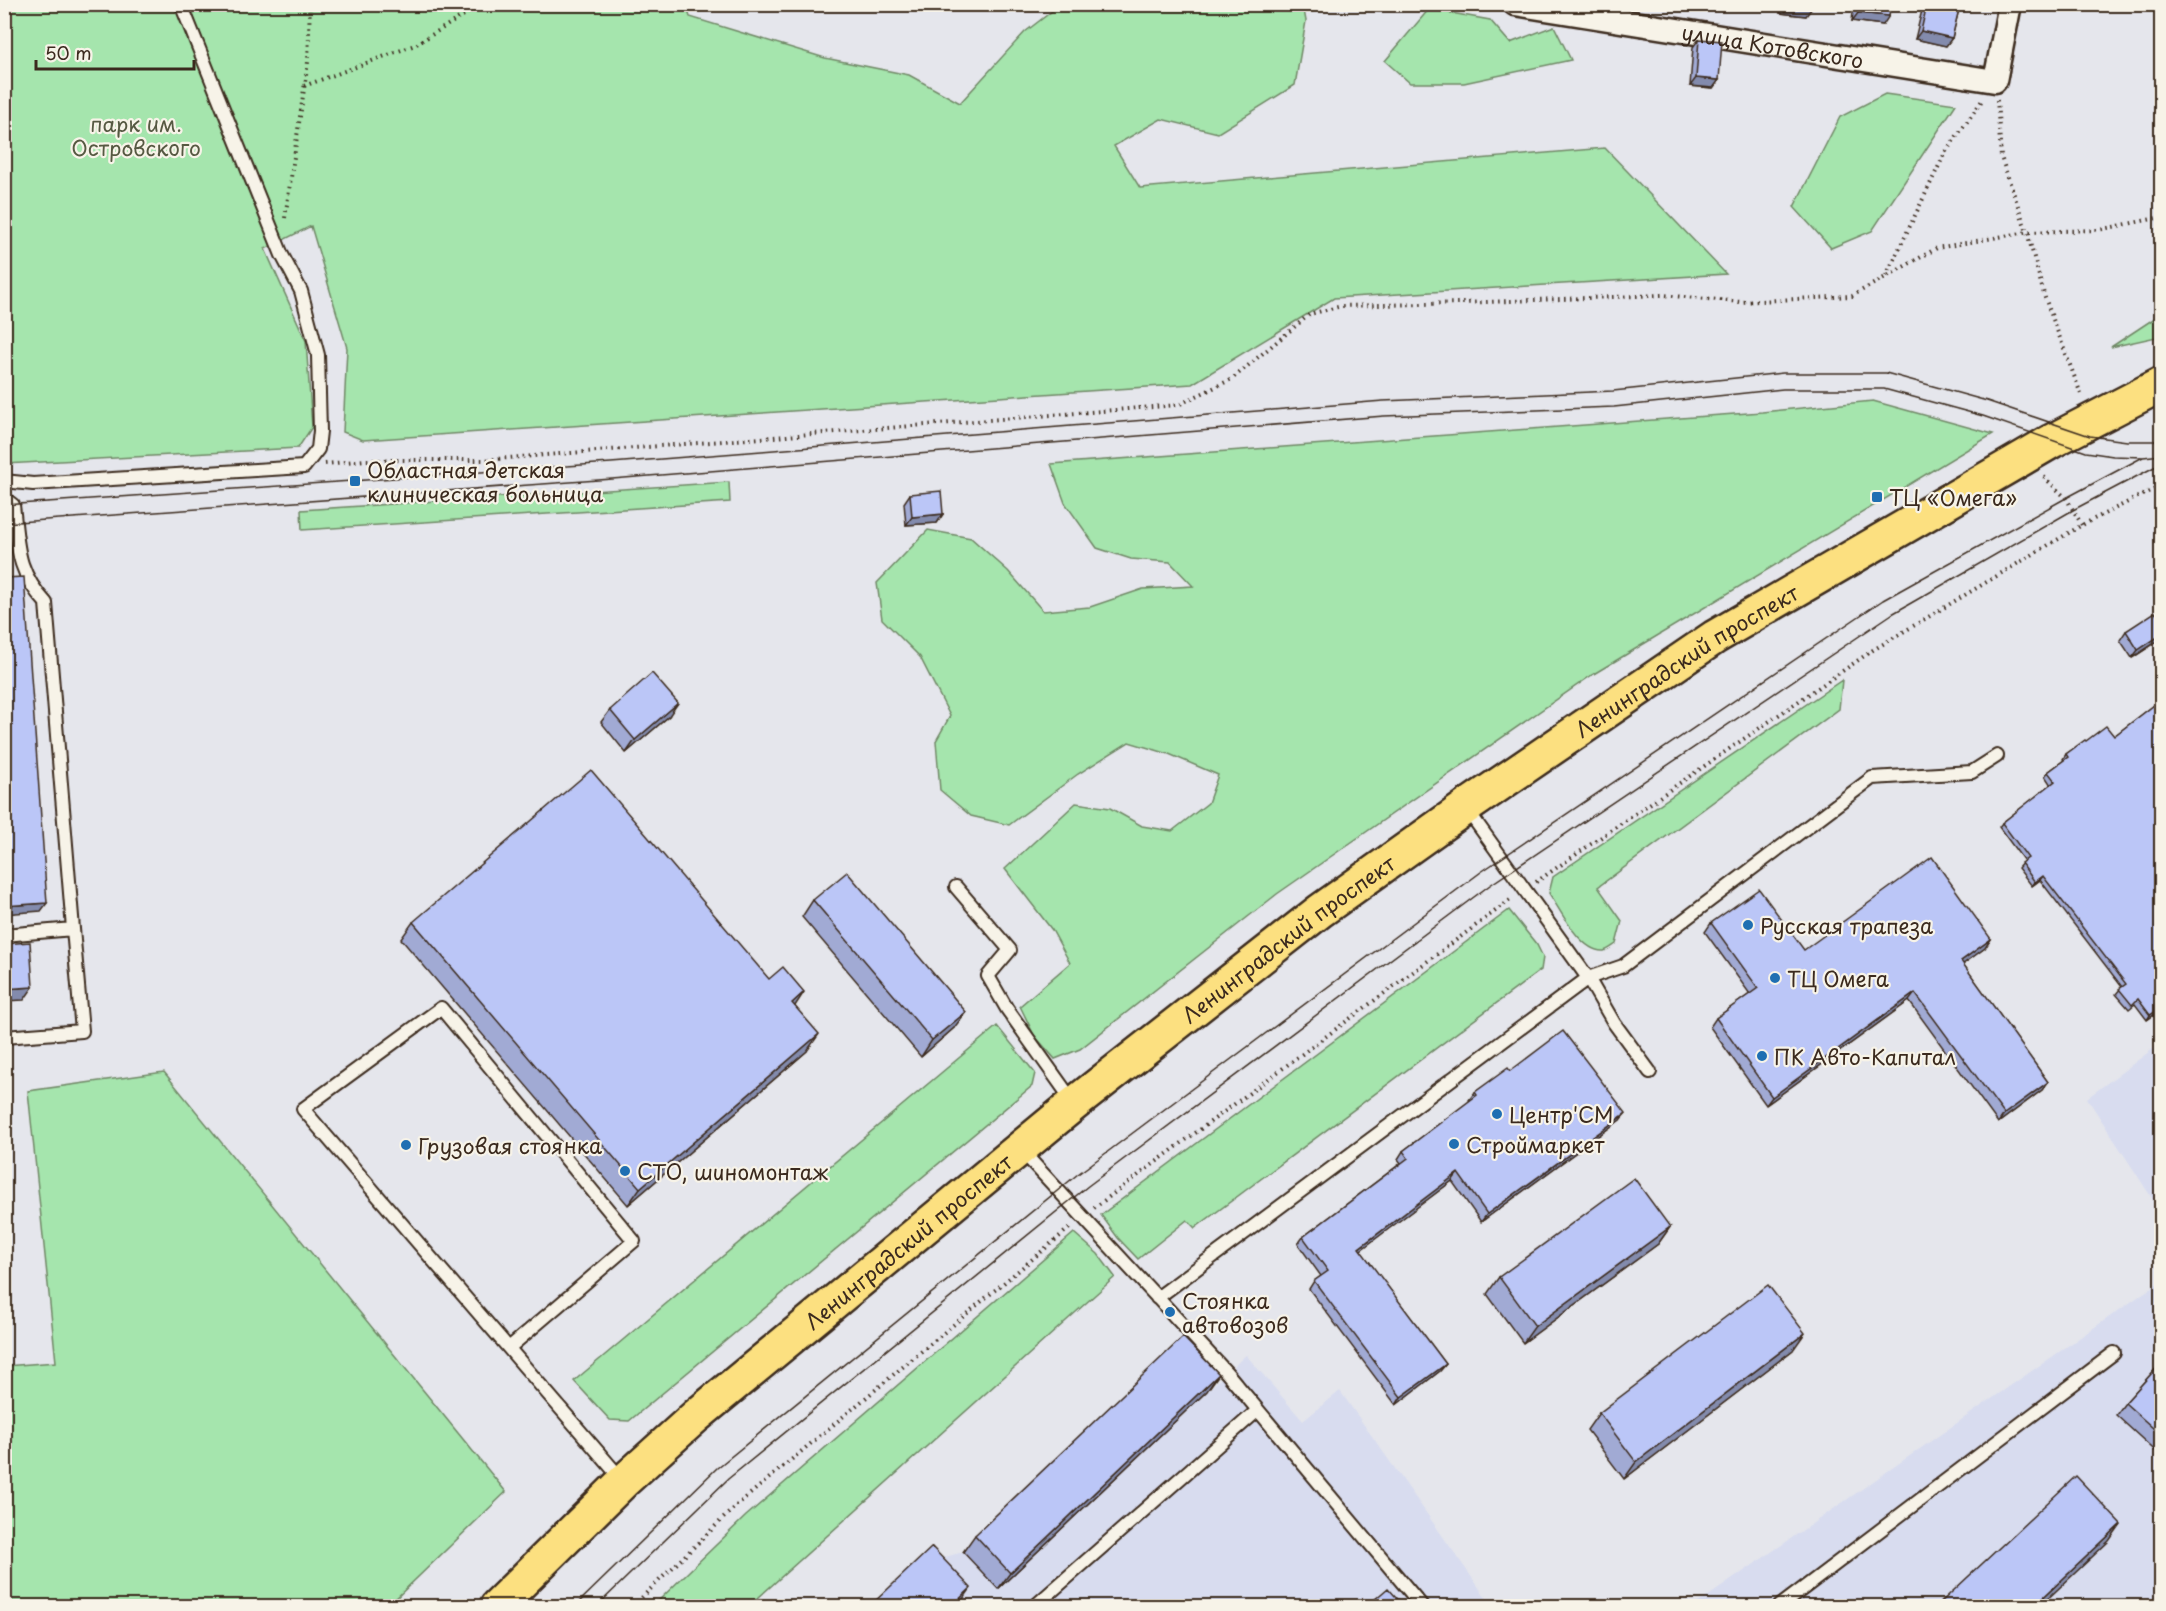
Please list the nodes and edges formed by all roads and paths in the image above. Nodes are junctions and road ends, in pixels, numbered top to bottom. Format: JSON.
{"nodes":[{"id":1,"x":182,"y":4,"type":"edge"},
{"id":2,"x":310,"y":4,"type":"edge"},
{"id":3,"x":482,"y":4,"type":"edge"},
{"id":4,"x":1515,"y":4,"type":"edge"},
{"id":5,"x":2010,"y":4,"type":"edge"},
{"id":6,"x":1995,"y":81,"type":"junction"},
{"id":7,"x":304,"y":86,"type":"junction"},
{"id":8,"x":2162,"y":218,"type":"edge"},
{"id":9,"x":2027,"y":231,"type":"junction"},
{"id":10,"x":282,"y":255,"type":"junction"},
{"id":11,"x":1886,"y":277,"type":"junction"},
{"id":12,"x":2162,"y":384,"type":"edge"},
{"id":13,"x":2082,"y":397,"type":"dead end"},
{"id":14,"x":303,"y":467,"type":"junction"},
{"id":15,"x":2044,"y":477,"type":"dead end"},
{"id":16,"x":4,"y":481,"type":"edge"},
{"id":17,"x":2162,"y":485,"type":"edge"},
{"id":18,"x":4,"y":498,"type":"edge"},
{"id":19,"x":2082,"y":525,"type":"junction"},
{"id":20,"x":1997,"y":756,"type":"dead end"},
{"id":21,"x":1466,"y":807,"type":"junction"},
{"id":22,"x":956,"y":887,"type":"dead end"},
{"id":23,"x":1526,"y":889,"type":"junction"},
{"id":24,"x":73,"y":929,"type":"junction"},
{"id":25,"x":4,"y":935,"type":"edge"},
{"id":26,"x":1588,"y":978,"type":"junction"},
{"id":27,"x":4,"y":1037,"type":"edge"},
{"id":28,"x":1650,"y":1071,"type":"dead end"},
{"id":29,"x":1074,"y":1104,"type":"junction"},
{"id":30,"x":1020,"y":1149,"type":"junction"},
{"id":31,"x":1083,"y":1217,"type":"junction"},
{"id":32,"x":1157,"y":1298,"type":"junction"},
{"id":33,"x":510,"y":1347,"type":"junction"},
{"id":34,"x":2114,"y":1353,"type":"dead end"},
{"id":35,"x":1258,"y":1410,"type":"junction"},
{"id":36,"x":624,"y":1481,"type":"junction"},
{"id":37,"x":497,"y":1606,"type":"edge"},
{"id":38,"x":633,"y":1606,"type":"edge"},
{"id":39,"x":1035,"y":1606,"type":"edge"},
{"id":40,"x":1422,"y":1606,"type":"edge"},
{"id":41,"x":1780,"y":1606,"type":"edge"}],
"edges":[{"from":1,"to":10,"type":"lane"},
{"from":2,"to":7,"type":"path"},
{"from":3,"to":7,"type":"path"},
{"from":4,"to":6,"type":"street","name":"улица Котовского"},
{"from":5,"to":6,"type":"street"},
{"from":6,"to":9,"type":"path"},
{"from":6,"to":11,"type":"path"},
{"from":7,"to":10,"type":"path"},
{"from":8,"to":9,"type":"path"},
{"from":9,"to":11,"type":"path"},
{"from":9,"to":13,"type":"path"},
{"from":10,"to":14,"type":"lane"},
{"from":11,"to":14,"type":"path"},
{"from":12,"to":21,"type":"main road","name":"Ленинградский проспект"},
{"from":14,"to":16,"type":"lane"},
{"from":15,"to":19,"type":"path"},
{"from":17,"to":19,"type":"path"},
{"from":18,"to":24,"type":"lane"},
{"from":19,"to":23,"type":"path"},
{"from":20,"to":26,"type":"lane"},
{"from":21,"to":23,"type":"lane"},
{"from":21,"to":29,"type":"main road","name":"Ленинградский проспект"},
{"from":22,"to":29,"type":"lane"},
{"from":23,"to":26,"type":"lane"},
{"from":23,"to":31,"type":"path"},
{"from":24,"to":25,"type":"lane"},
{"from":24,"to":27,"type":"lane"},
{"from":26,"to":28,"type":"lane"},
{"from":26,"to":32,"type":"lane"},
{"from":29,"to":30,"type":"main road","name":"Ленинградский проспект"},
{"from":30,"to":31,"type":"lane"},
{"from":30,"to":36,"type":"main road","name":"Ленинградский проспект"},
{"from":31,"to":32,"type":"lane"},
{"from":31,"to":38,"type":"path"},
{"from":32,"to":35,"type":"lane"},
{"from":33,"to":33,"type":"lane"},
{"from":33,"to":36,"type":"lane"},
{"from":34,"to":41,"type":"lane"},
{"from":35,"to":39,"type":"lane"},
{"from":35,"to":40,"type":"lane"},
{"from":36,"to":37,"type":"main road","name":"Ленинградский проспект"}]}
